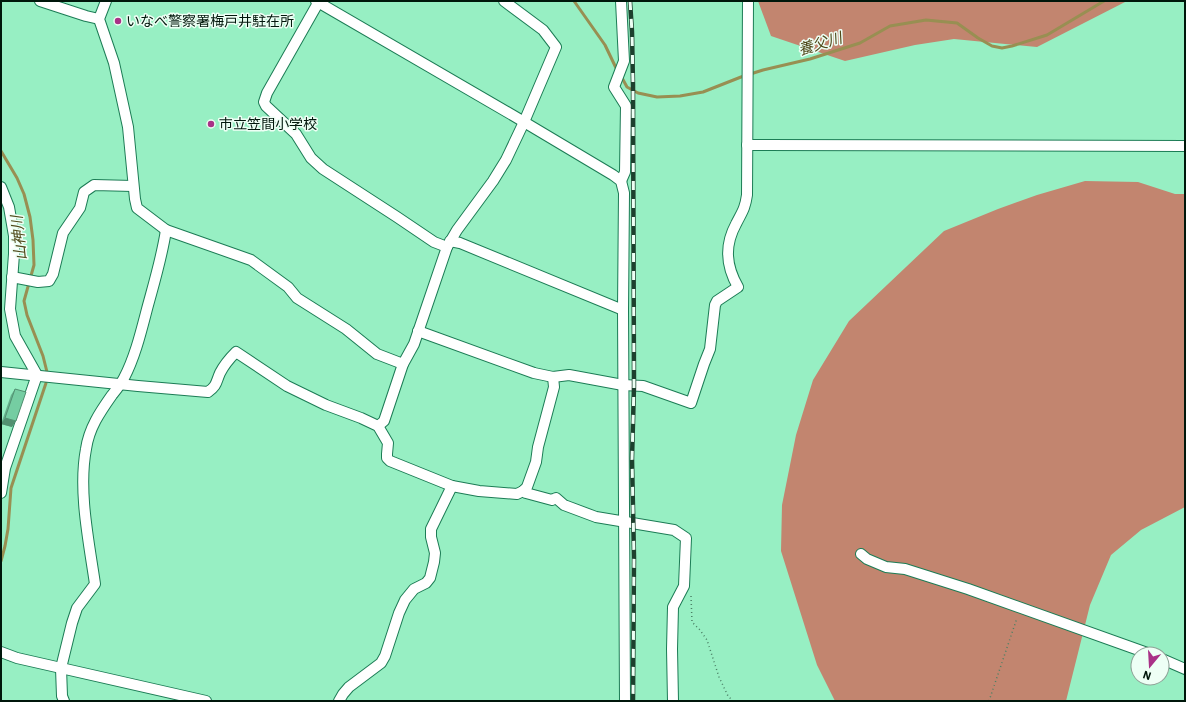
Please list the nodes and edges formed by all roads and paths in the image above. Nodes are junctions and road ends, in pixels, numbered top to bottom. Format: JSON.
{"nodes":[{"id":1,"x":40,"y":1,"type":"edge"},
{"id":2,"x":106,"y":1,"type":"edge"},
{"id":3,"x":504,"y":1,"type":"edge"},
{"id":4,"x":621,"y":1,"type":"edge"},
{"id":5,"x":748,"y":1,"type":"edge"},
{"id":6,"x":323,"y":3,"type":"edge"},
{"id":7,"x":99,"y":19,"type":"junction"},
{"id":8,"x":524,"y":122,"type":"junction"},
{"id":9,"x":747,"y":145,"type":"junction"},
{"id":10,"x":1185,"y":146,"type":"edge"},
{"id":11,"x":621,"y":181,"type":"junction"},
{"id":12,"x":133,"y":186,"type":"junction"},
{"id":13,"x":1,"y":187,"type":"edge"},
{"id":14,"x":166,"y":230,"type":"junction"},
{"id":15,"x":448,"y":244,"type":"junction"},
{"id":16,"x":12,"y":277,"type":"junction"},
{"id":17,"x":623,"y":310,"type":"junction"},
{"id":18,"x":418,"y":331,"type":"junction"},
{"id":19,"x":403,"y":364,"type":"junction"},
{"id":20,"x":1,"y":372,"type":"edge"},
{"id":21,"x":36,"y":375,"type":"junction"},
{"id":22,"x":554,"y":377,"type":"junction"},
{"id":23,"x":120,"y":384,"type":"junction"},
{"id":24,"x":623,"y":385,"type":"junction"},
{"id":25,"x":378,"y":426,"type":"junction"},
{"id":26,"x":452,"y":486,"type":"junction"},
{"id":27,"x":523,"y":491,"type":"junction"},
{"id":28,"x":1,"y":493,"type":"edge"},
{"id":29,"x":625,"y":521,"type":"junction"},
{"id":30,"x":861,"y":554,"type":"dead end"},
{"id":31,"x":691,"y":594,"type":"dead end"},
{"id":32,"x":1020,"y":608,"type":"junction"},
{"id":33,"x":1130,"y":647,"type":"edge"},
{"id":34,"x":1,"y":652,"type":"edge"},
{"id":35,"x":1170,"y":662,"type":"edge"},
{"id":36,"x":61,"y":668,"type":"junction"},
{"id":37,"x":1185,"y":669,"type":"edge"},
{"id":38,"x":64,"y":701,"type":"edge"},
{"id":39,"x":206,"y":701,"type":"edge"},
{"id":40,"x":339,"y":701,"type":"edge"},
{"id":41,"x":625,"y":701,"type":"edge"},
{"id":42,"x":673,"y":701,"type":"edge"},
{"id":43,"x":733,"y":701,"type":"edge"},
{"id":44,"x":989,"y":701,"type":"edge"}],
"edges":[{"from":1,"to":7,"type":"street"},
{"from":2,"to":7,"type":"street"},
{"from":3,"to":8,"type":"street"},
{"from":4,"to":11,"type":"street"},
{"from":5,"to":9,"type":"street"},
{"from":6,"to":8,"type":"street"},
{"from":6,"to":15,"type":"street"},
{"from":7,"to":12,"type":"street"},
{"from":8,"to":11,"type":"street"},
{"from":8,"to":15,"type":"street"},
{"from":9,"to":10,"type":"street"},
{"from":9,"to":24,"type":"street"},
{"from":11,"to":17,"type":"street"},
{"from":12,"to":14,"type":"street"},
{"from":12,"to":16,"type":"street"},
{"from":13,"to":16,"type":"street"},
{"from":14,"to":19,"type":"street"},
{"from":14,"to":23,"type":"street"},
{"from":15,"to":17,"type":"street"},
{"from":15,"to":18,"type":"street"},
{"from":16,"to":21,"type":"street"},
{"from":17,"to":24,"type":"street"},
{"from":18,"to":19,"type":"street"},
{"from":18,"to":22,"type":"street"},
{"from":19,"to":25,"type":"street"},
{"from":20,"to":21,"type":"street"},
{"from":21,"to":23,"type":"street"},
{"from":21,"to":28,"type":"street"},
{"from":22,"to":24,"type":"street"},
{"from":22,"to":27,"type":"street"},
{"from":23,"to":25,"type":"street"},
{"from":23,"to":36,"type":"street"},
{"from":24,"to":29,"type":"street"},
{"from":25,"to":26,"type":"street"},
{"from":26,"to":27,"type":"street"},
{"from":26,"to":40,"type":"street"},
{"from":27,"to":29,"type":"street"},
{"from":29,"to":41,"type":"street"},
{"from":29,"to":42,"type":"street"},
{"from":30,"to":32,"type":"street"},
{"from":31,"to":43,"type":"path"},
{"from":32,"to":33,"type":"street"},
{"from":32,"to":44,"type":"path"},
{"from":34,"to":36,"type":"street"},
{"from":35,"to":37,"type":"street"},
{"from":36,"to":38,"type":"street"},
{"from":36,"to":39,"type":"street"}]}
